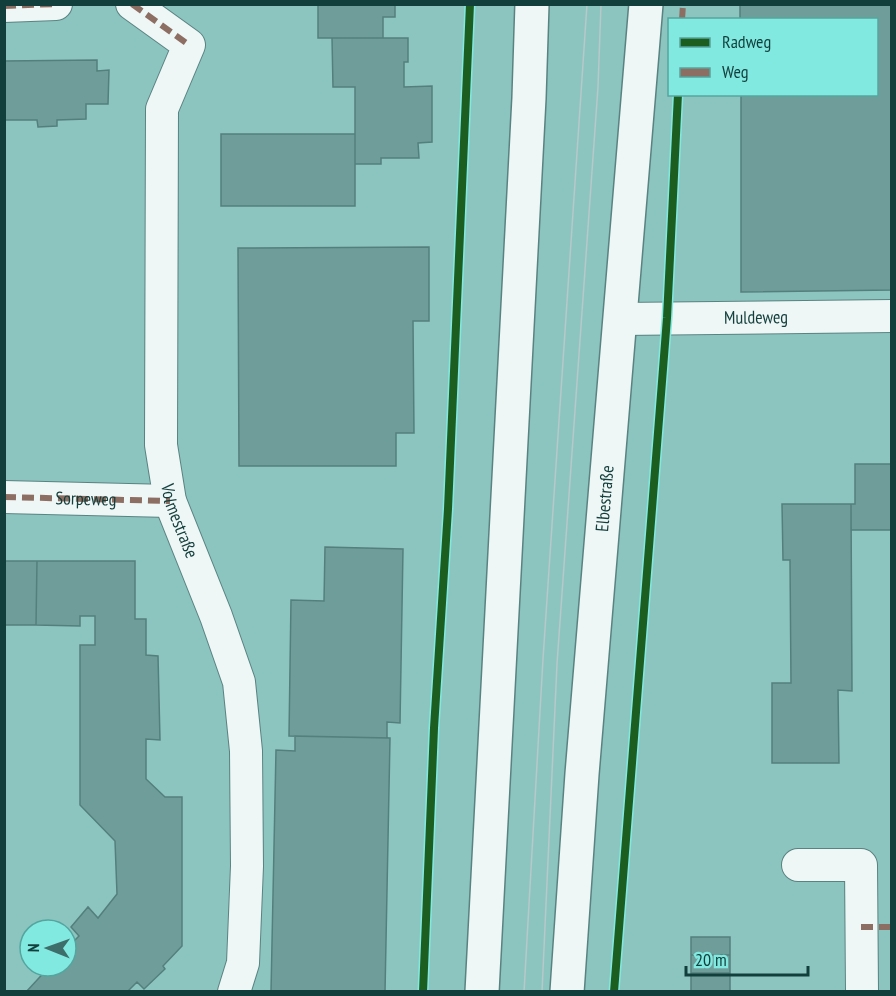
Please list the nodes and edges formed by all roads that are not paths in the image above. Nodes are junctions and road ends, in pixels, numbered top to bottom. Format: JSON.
{"nodes":[{"id":1,"x":56,"y":4,"type":"edge"},
{"id":2,"x":132,"y":4,"type":"edge"},
{"id":3,"x":532,"y":4,"type":"edge"},
{"id":4,"x":646,"y":4,"type":"edge"},
{"id":5,"x":4,"y":6,"type":"edge"},
{"id":6,"x":891,"y":316,"type":"edge"},
{"id":7,"x":621,"y":319,"type":"junction"},
{"id":8,"x":4,"y":497,"type":"edge"},
{"id":9,"x":170,"y":501,"type":"junction"},
{"id":10,"x":798,"y":865,"type":"dead end"},
{"id":11,"x":234,"y":992,"type":"edge"},
{"id":12,"x":482,"y":992,"type":"edge"},
{"id":13,"x":567,"y":992,"type":"edge"},
{"id":14,"x":862,"y":992,"type":"edge"}],
"edges":[{"from":1,"to":5,"type":"street"},
{"from":2,"to":9,"type":"street","name":"Volmestraße"},
{"from":3,"to":12,"type":"street"},
{"from":4,"to":7,"type":"street","name":"Elbestraße"},
{"from":6,"to":7,"type":"street","name":"Muldeweg"},
{"from":7,"to":13,"type":"street","name":"Elbestraße"},
{"from":8,"to":9,"type":"street","name":"Sorpeweg"},
{"from":9,"to":11,"type":"street","name":"Volmestraße"},
{"from":10,"to":14,"type":"street"}]}
